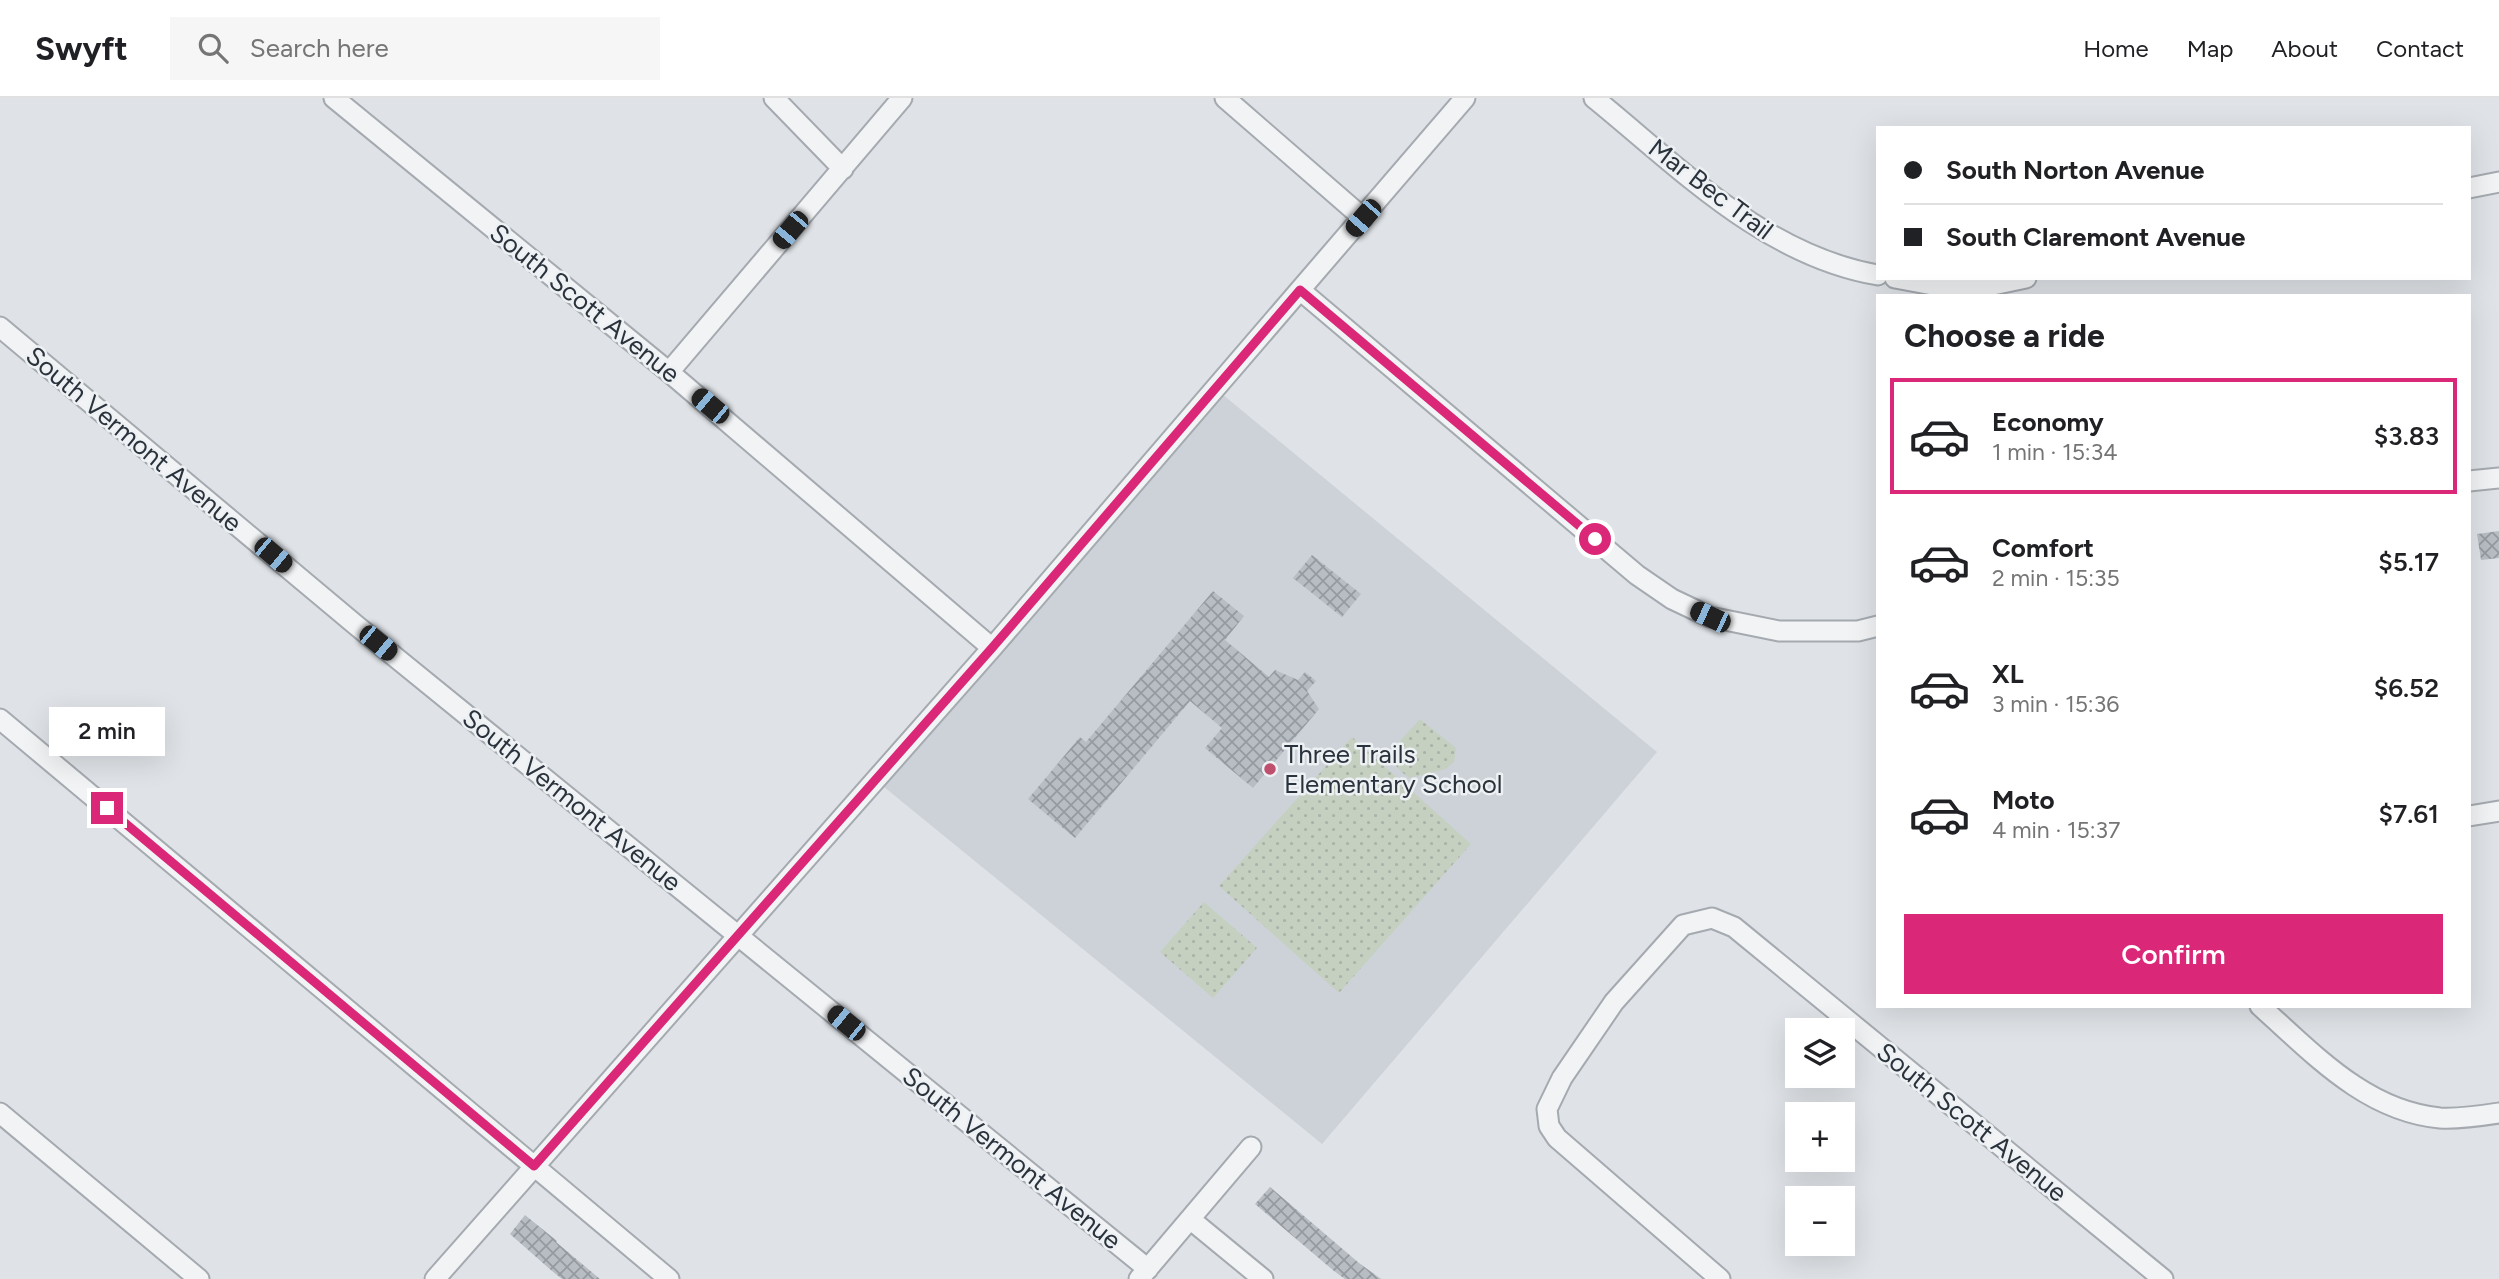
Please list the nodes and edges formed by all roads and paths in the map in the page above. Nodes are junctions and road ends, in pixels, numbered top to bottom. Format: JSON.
{"nodes":[{"id":1,"x":334,"y":98,"type":"edge"},
{"id":2,"x":774,"y":98,"type":"edge"},
{"id":3,"x":902,"y":98,"type":"edge"},
{"id":4,"x":1225,"y":98,"type":"edge"},
{"id":5,"x":1465,"y":98,"type":"edge"},
{"id":6,"x":1594,"y":98,"type":"edge"},
{"id":7,"x":842,"y":169,"type":"junction"},
{"id":8,"x":2499,"y":182,"type":"edge"},
{"id":9,"x":2471,"y":188,"type":"edge"},
{"id":10,"x":1363,"y":218,"type":"junction"},
{"id":11,"x":1876,"y":275,"type":"edge"},
{"id":12,"x":1906,"y":280,"type":"edge"},
{"id":13,"x":2016,"y":280,"type":"edge"},
{"id":14,"x":1300,"y":290,"type":"junction"},
{"id":15,"x":0,"y":327,"type":"edge"},
{"id":16,"x":669,"y":372,"type":"junction"},
{"id":17,"x":2499,"y":478,"type":"edge"},
{"id":18,"x":2471,"y":481,"type":"edge"},
{"id":19,"x":1876,"y":626,"type":"edge"},
{"id":20,"x":992,"y":648,"type":"junction"},
{"id":21,"x":0,"y":719,"type":"edge"},
{"id":22,"x":2499,"y":811,"type":"edge"},
{"id":23,"x":2471,"y":816,"type":"edge"},
{"id":24,"x":738,"y":935,"type":"junction"},
{"id":25,"x":2262,"y":1008,"type":"edge"},
{"id":26,"x":0,"y":1113,"type":"edge"},
{"id":27,"x":2499,"y":1113,"type":"edge"},
{"id":28,"x":1251,"y":1147,"type":"dead end"},
{"id":29,"x":534,"y":1166,"type":"junction"},
{"id":30,"x":1190,"y":1219,"type":"junction"},
{"id":31,"x":1143,"y":1274,"type":"edge"},
{"id":32,"x":199,"y":1279,"type":"edge"},
{"id":33,"x":435,"y":1279,"type":"edge"},
{"id":34,"x":669,"y":1279,"type":"edge"},
{"id":35,"x":1263,"y":1279,"type":"edge"},
{"id":36,"x":1720,"y":1279,"type":"edge"},
{"id":37,"x":2163,"y":1279,"type":"edge"}],
"edges":[{"from":1,"to":16,"type":"street","name":"South Scott Avenue"},
{"from":2,"to":7,"type":"street"},
{"from":3,"to":7,"type":"street"},
{"from":4,"to":10,"type":"street"},
{"from":5,"to":10,"type":"street"},
{"from":6,"to":11,"type":"street","name":"Mar Bec Trail"},
{"from":7,"to":16,"type":"street"},
{"from":8,"to":9,"type":"street"},
{"from":10,"to":14,"type":"street"},
{"from":12,"to":13,"type":"street"},
{"from":14,"to":19,"type":"street"},
{"from":14,"to":20,"type":"street"},
{"from":15,"to":24,"type":"street","name":"South Vermont Avenue"},
{"from":16,"to":20,"type":"street","name":"South Scott Avenue"},
{"from":17,"to":18,"type":"street"},
{"from":20,"to":24,"type":"street"},
{"from":21,"to":29,"type":"street"},
{"from":22,"to":23,"type":"street"},
{"from":24,"to":29,"type":"street"},
{"from":24,"to":31,"type":"street","name":"South Vermont Avenue"},
{"from":25,"to":27,"type":"street"},
{"from":26,"to":32,"type":"street"},
{"from":28,"to":30,"type":"street"},
{"from":29,"to":33,"type":"street"},
{"from":29,"to":34,"type":"street"},
{"from":30,"to":31,"type":"street"},
{"from":30,"to":35,"type":"street"},
{"from":36,"to":37,"type":"street","name":"South Scott Avenue"}]}
